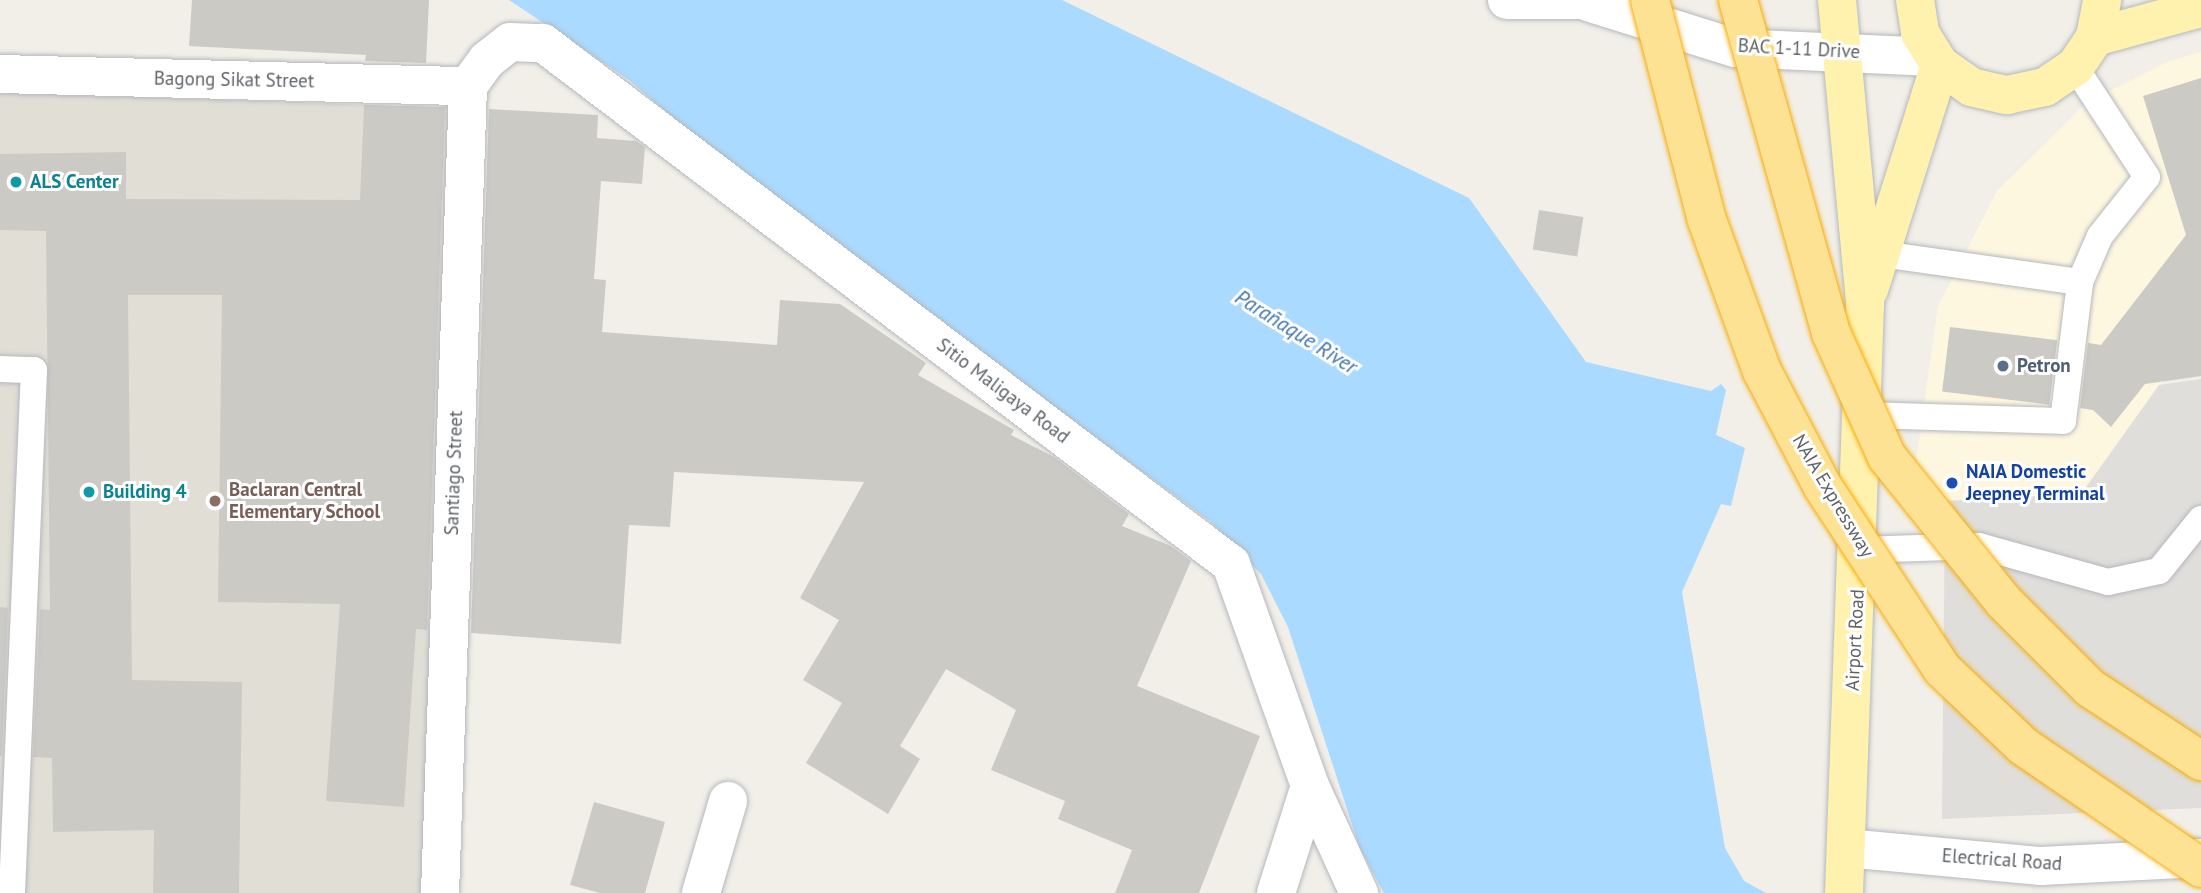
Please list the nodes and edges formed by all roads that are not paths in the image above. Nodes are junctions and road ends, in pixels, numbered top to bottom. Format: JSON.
{"nodes":[{"id":1,"x":1507,"y":0,"type":"edge"},
{"id":2,"x":1650,"y":0,"type":"edge"},
{"id":3,"x":1738,"y":0,"type":"edge"},
{"id":4,"x":1838,"y":0,"type":"edge"},
{"id":5,"x":1915,"y":0,"type":"edge"},
{"id":6,"x":2102,"y":0,"type":"edge"},
{"id":7,"x":1593,"y":1,"type":"edge"},
{"id":8,"x":2201,"y":8,"type":"edge"},
{"id":9,"x":1839,"y":52,"type":"junction"},
{"id":10,"x":2085,"y":52,"type":"junction"},
{"id":11,"x":1937,"y":61,"type":"junction"},
{"id":12,"x":477,"y":73,"type":"junction"},
{"id":13,"x":0,"y":74,"type":"edge"},
{"id":14,"x":1881,"y":254,"type":"junction"},
{"id":15,"x":2080,"y":282,"type":"junction"},
{"id":16,"x":1865,"y":304,"type":"junction"},
{"id":17,"x":0,"y":369,"type":"edge"},
{"id":18,"x":1861,"y":415,"type":"junction"},
{"id":19,"x":2201,"y":519,"type":"edge"},
{"id":20,"x":1859,"y":550,"type":"junction"},
{"id":21,"x":2201,"y":761,"type":"edge"},
{"id":22,"x":1310,"y":786,"type":"junction"},
{"id":23,"x":728,"y":802,"type":"dead end"},
{"id":24,"x":8,"y":804,"type":"edge"},
{"id":25,"x":1846,"y":848,"type":"junction"},
{"id":26,"x":2201,"y":858,"type":"edge"},
{"id":27,"x":2201,"y":869,"type":"edge"},
{"id":28,"x":12,"y":893,"type":"edge"},
{"id":29,"x":440,"y":893,"type":"edge"},
{"id":30,"x":701,"y":893,"type":"edge"},
{"id":31,"x":1276,"y":893,"type":"edge"},
{"id":32,"x":1359,"y":893,"type":"edge"},
{"id":33,"x":1844,"y":893,"type":"edge"}],
"edges":[{"from":1,"to":7,"type":"street","name":"BAC 1-11 Drive"},
{"from":2,"to":27,"type":"highway","name":"NAIA Expressway","bridge":true},
{"from":3,"to":21,"type":"highway","bridge":true},
{"from":4,"to":9,"type":"main road"},
{"from":5,"to":11,"type":"main road"},
{"from":6,"to":10,"type":"main road"},
{"from":7,"to":9,"type":"street","name":"BAC 1-11 Drive"},
{"from":8,"to":10,"type":"main road"},
{"from":9,"to":11,"type":"street","name":"BAC 1-11 Drive"},
{"from":9,"to":16,"type":"main road"},
{"from":10,"to":11,"type":"main road"},
{"from":10,"to":15,"type":"lane"},
{"from":11,"to":14,"type":"main road"},
{"from":12,"to":13,"type":"street","name":"Bagong Sikat Street"},
{"from":12,"to":22,"type":"street","name":"Sitio Maligaya Road"},
{"from":12,"to":29,"type":"street","name":"Santiago Street"},
{"from":14,"to":15,"type":"lane"},
{"from":14,"to":16,"type":"main road"},
{"from":15,"to":18,"type":"lane"},
{"from":16,"to":18,"type":"main road","name":"Airport Road"},
{"from":17,"to":24,"type":"lane"},
{"from":18,"to":20,"type":"main road","name":"Airport Road"},
{"from":19,"to":20,"type":"lane"},
{"from":20,"to":25,"type":"main road","name":"Airport Road"},
{"from":22,"to":31,"type":"street"},
{"from":22,"to":32,"type":"street","name":"Sitio Maligaya Road"},
{"from":23,"to":30,"type":"street"},
{"from":24,"to":28,"type":"lane"},
{"from":25,"to":26,"type":"street","name":"Electrical Road"},
{"from":25,"to":33,"type":"main road","name":"Airport Road"}]}
